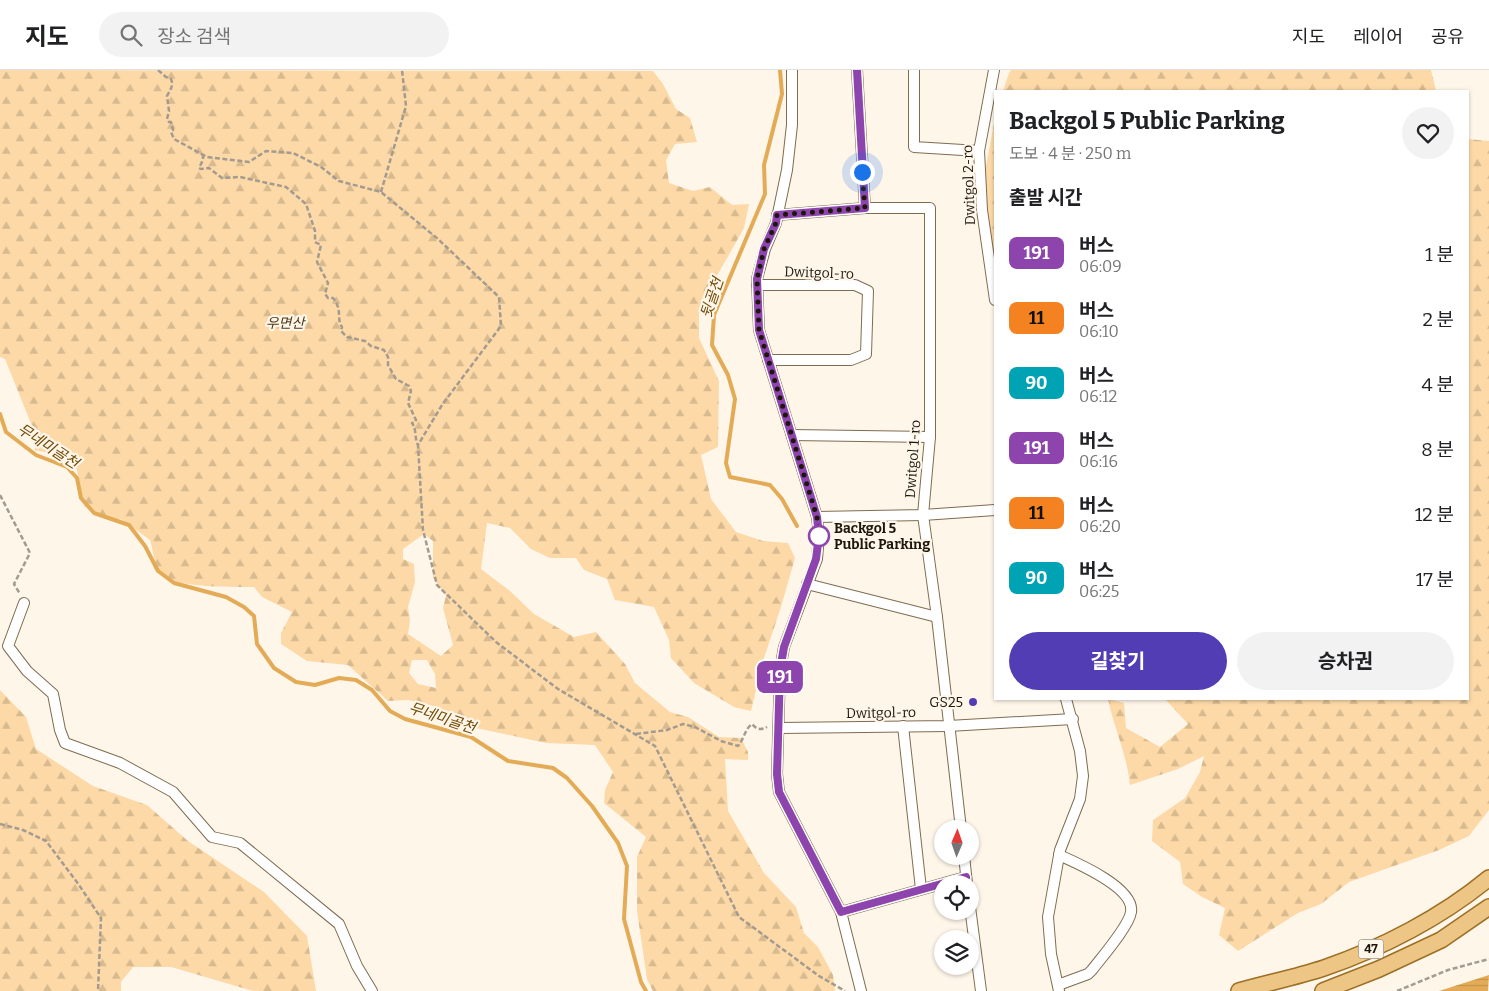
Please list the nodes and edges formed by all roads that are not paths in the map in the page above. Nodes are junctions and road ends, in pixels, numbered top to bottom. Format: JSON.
{"nodes":[{"id":1,"x":792,"y":70,"type":"edge"},
{"id":2,"x":857,"y":70,"type":"edge"},
{"id":3,"x":914,"y":70,"type":"edge"},
{"id":4,"x":994,"y":70,"type":"edge"},
{"id":5,"x":979,"y":151,"type":"junction"},
{"id":6,"x":865,"y":208,"type":"junction"},
{"id":7,"x":777,"y":215,"type":"junction"},
{"id":8,"x":758,"y":285,"type":"junction"},
{"id":9,"x":994,"y":293,"type":"edge"},
{"id":10,"x":768,"y":360,"type":"junction"},
{"id":11,"x":792,"y":435,"type":"junction"},
{"id":12,"x":930,"y":437,"type":"junction"},
{"id":13,"x":994,"y":510,"type":"edge"},
{"id":14,"x":923,"y":515,"type":"junction"},
{"id":15,"x":817,"y":517,"type":"junction"},
{"id":16,"x":806,"y":584,"type":"junction"},
{"id":17,"x":24,"y":603,"type":"road end"},
{"id":18,"x":937,"y":617,"type":"junction"},
{"id":19,"x":1066,"y":700,"type":"edge"},
{"id":20,"x":1073,"y":719,"type":"junction"},
{"id":21,"x":779,"y":725,"type":"junction"},
{"id":22,"x":903,"y":726,"type":"junction"},
{"id":23,"x":948,"y":726,"type":"junction"},
{"id":24,"x":960,"y":820,"type":"edge"},
{"id":25,"x":1059,"y":855,"type":"junction"},
{"id":26,"x":1489,"y":878,"type":"edge"},
{"id":27,"x":934,"y":887,"type":"edge"},
{"id":28,"x":922,"y":889,"type":"junction"},
{"id":29,"x":1489,"y":907,"type":"edge"},
{"id":30,"x":841,"y":912,"type":"junction"},
{"id":31,"x":972,"y":920,"type":"edge"},
{"id":32,"x":1058,"y":988,"type":"edge"},
{"id":33,"x":372,"y":991,"type":"edge"},
{"id":34,"x":861,"y":991,"type":"edge"},
{"id":35,"x":981,"y":991,"type":"edge"},
{"id":36,"x":1239,"y":991,"type":"edge"},
{"id":37,"x":1323,"y":991,"type":"edge"}],
"edges":[{"from":1,"to":7,"type":"street"},
{"from":2,"to":6,"type":"street"},
{"from":3,"to":5,"type":"street"},
{"from":4,"to":5,"type":"street","name":"Dwitgol 2-ro"},
{"from":5,"to":9,"type":"street","name":"Dwitgol 2-ro"},
{"from":6,"to":7,"type":"street"},
{"from":6,"to":12,"type":"street","name":"Dwitgol 1-ro"},
{"from":7,"to":8,"type":"street"},
{"from":8,"to":10,"type":"street"},
{"from":8,"to":10,"type":"street","name":"Dwitgol-ro"},
{"from":10,"to":11,"type":"street"},
{"from":11,"to":12,"type":"street"},
{"from":11,"to":15,"type":"street"},
{"from":12,"to":14,"type":"street","name":"Dwitgol 1-ro"},
{"from":13,"to":14,"type":"street"},
{"from":14,"to":15,"type":"street"},
{"from":14,"to":18,"type":"street","name":"Dwitgol 1-ro"},
{"from":15,"to":16,"type":"street"},
{"from":16,"to":18,"type":"street"},
{"from":16,"to":21,"type":"street"},
{"from":17,"to":33,"type":"street"},
{"from":18,"to":23,"type":"street","name":"Dwitgol 1-ro"},
{"from":19,"to":20,"type":"street"},
{"from":20,"to":23,"type":"street","name":"Dwitgol-ro"},
{"from":20,"to":25,"type":"street"},
{"from":21,"to":22,"type":"street","name":"Dwitgol-ro"},
{"from":21,"to":30,"type":"street"},
{"from":22,"to":23,"type":"street","name":"Dwitgol-ro"},
{"from":22,"to":28,"type":"street"},
{"from":23,"to":24,"type":"street","name":"Dwitgol 1-ro"},
{"from":25,"to":32,"type":"street"},
{"from":25,"to":32,"type":"street"},
{"from":26,"to":36,"type":"main road","number":"47"},
{"from":27,"to":28,"type":"street"},
{"from":28,"to":30,"type":"street"},
{"from":29,"to":37,"type":"main road","number":"47"},
{"from":30,"to":34,"type":"street"},
{"from":31,"to":35,"type":"street"}]}
